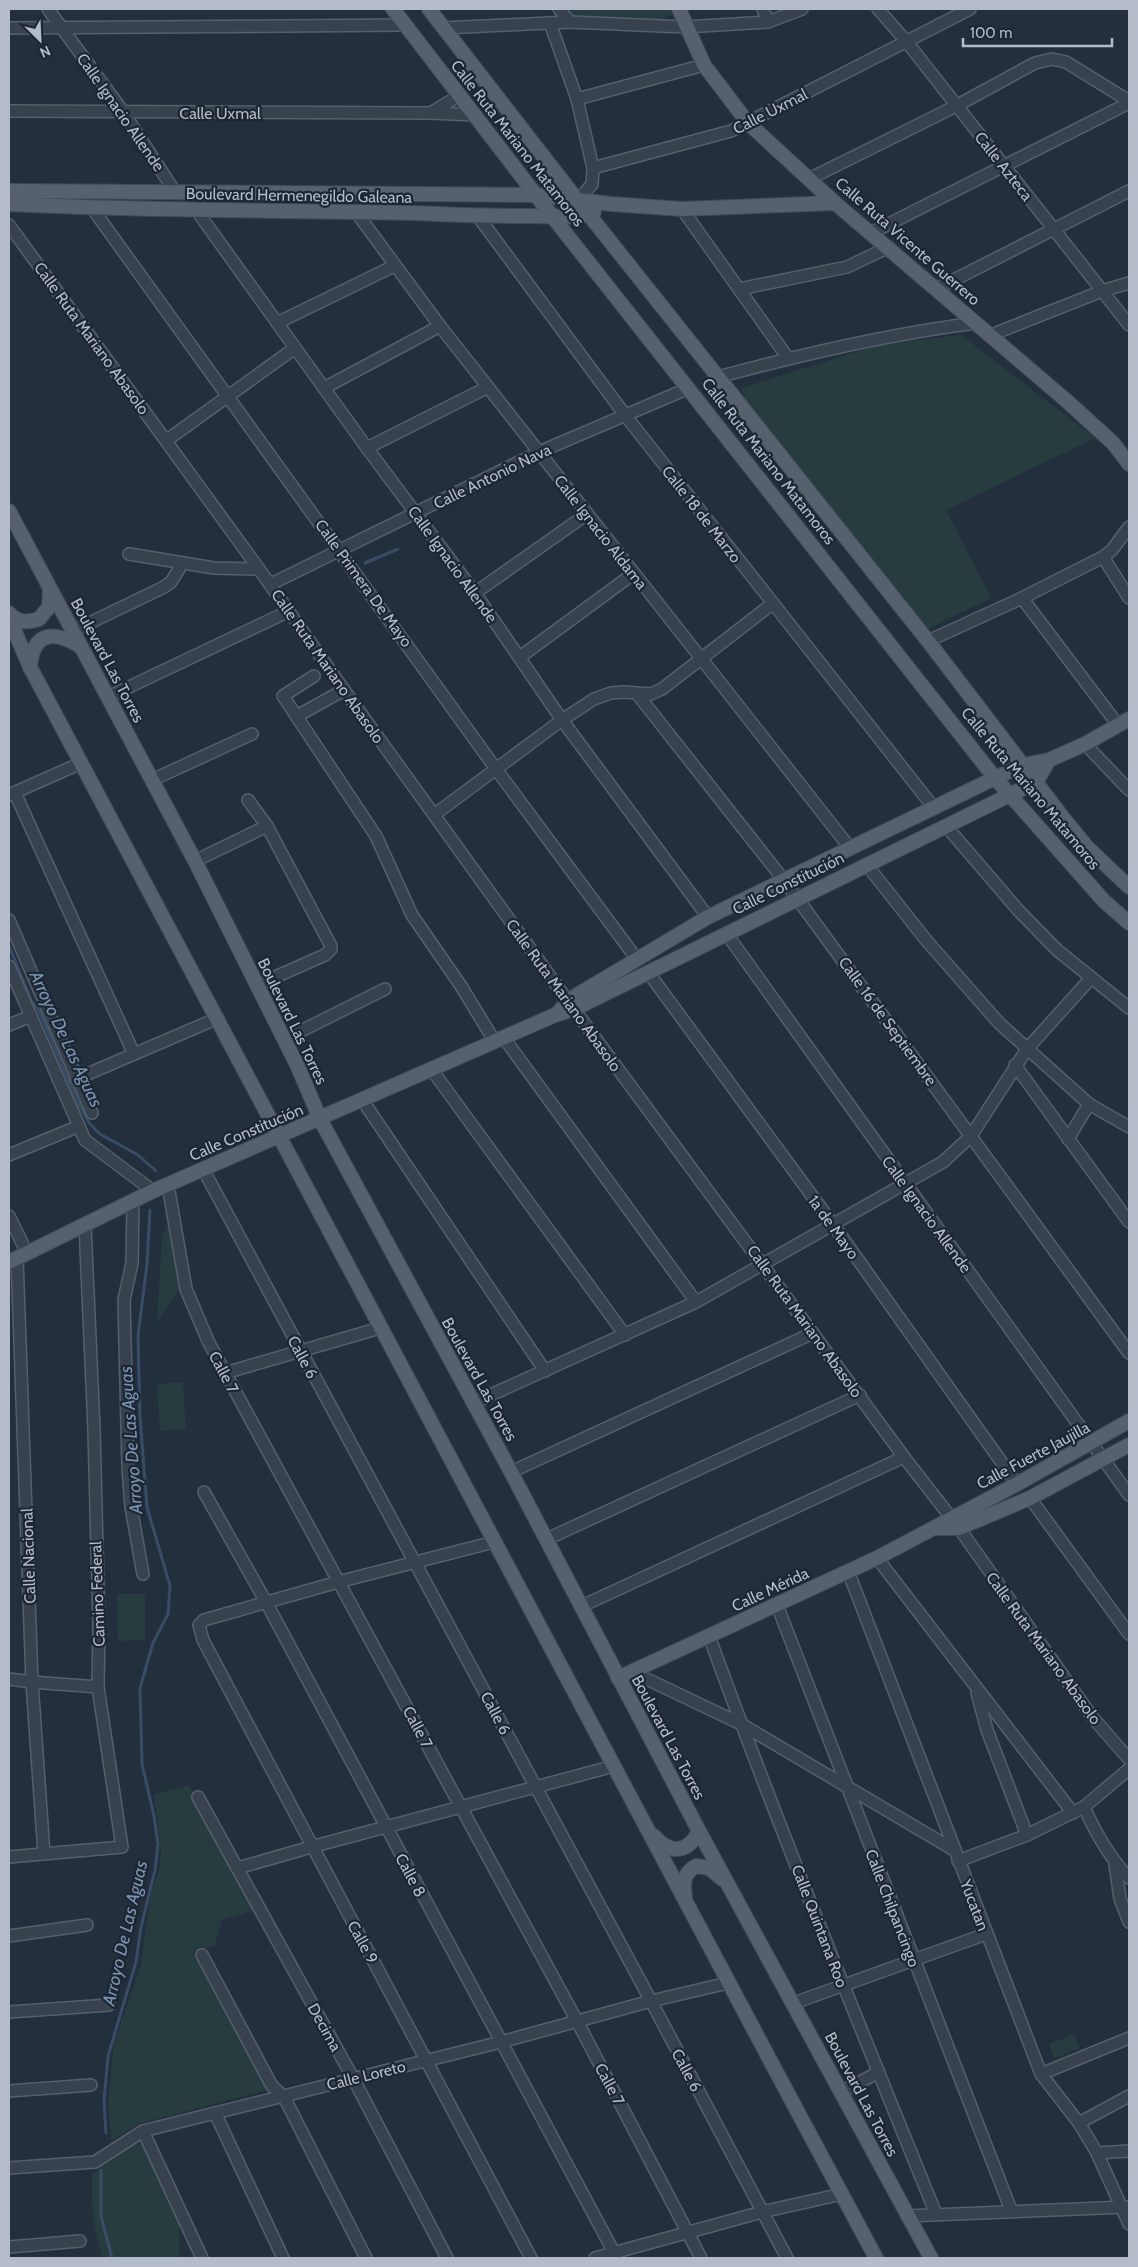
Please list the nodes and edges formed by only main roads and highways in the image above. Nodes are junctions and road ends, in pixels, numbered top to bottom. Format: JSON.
{"nodes":[{"id":1,"x":393,"y":9,"type":"edge"},
{"id":2,"x":429,"y":9,"type":"edge"},
{"id":3,"x":679,"y":9,"type":"edge"},
{"id":4,"x":9,"y":191,"type":"edge"},
{"id":5,"x":537,"y":195,"type":"junction"},
{"id":6,"x":578,"y":201,"type":"junction"},
{"id":7,"x":836,"y":203,"type":"junction"},
{"id":8,"x":9,"y":204,"type":"edge"},
{"id":9,"x":611,"y":204,"type":"junction"},
{"id":10,"x":588,"y":214,"type":"junction"},
{"id":11,"x":552,"y":216,"type":"junction"},
{"id":12,"x":1129,"y":464,"type":"edge"},
{"id":13,"x":9,"y":511,"type":"edge"},
{"id":14,"x":50,"y":589,"type":"junction"},
{"id":15,"x":9,"y":613,"type":"edge"},
{"id":16,"x":9,"y":618,"type":"edge"},
{"id":17,"x":80,"y":646,"type":"junction"},
{"id":18,"x":30,"y":667,"type":"junction"},
{"id":19,"x":1124,"y":722,"type":"edge"},
{"id":20,"x":1048,"y":760,"type":"junction"},
{"id":21,"x":1023,"y":766,"type":"junction"},
{"id":22,"x":995,"y":778,"type":"junction"},
{"id":23,"x":1036,"y":782,"type":"junction"},
{"id":24,"x":1009,"y":795,"type":"junction"},
{"id":25,"x":1129,"y":887,"type":"edge"},
{"id":26,"x":1129,"y":923,"type":"edge"},
{"id":27,"x":571,"y":1005,"type":"junction"},
{"id":28,"x":320,"y":1119,"type":"junction"},
{"id":29,"x":280,"y":1135,"type":"junction"},
{"id":30,"x":17,"y":1258,"type":"edge"},
{"id":31,"x":1129,"y":1421,"type":"edge"},
{"id":32,"x":1129,"y":1445,"type":"edge"},
{"id":33,"x":955,"y":1523,"type":"junction"},
{"id":34,"x":618,"y":1678,"type":"junction"},
{"id":35,"x":645,"y":1825,"type":"junction"},
{"id":36,"x":699,"y":1831,"type":"junction"},
{"id":37,"x":730,"y":1886,"type":"junction"},
{"id":38,"x":688,"y":1905,"type":"junction"},
{"id":39,"x":876,"y":2258,"type":"edge"},
{"id":40,"x":931,"y":2258,"type":"edge"}],
"edges":[{"from":1,"to":5,"type":"main road","name":"Calle Ruta Mariano Matamoros"},
{"from":2,"to":6,"type":"main road","name":"Calle Ruta Mariano Matamoros"},
{"from":3,"to":7,"type":"main road","name":"Calle Ruta Vicente Guerrero"},
{"from":4,"to":5,"type":"main road","name":"Boulevard Hermenegildo Galeana"},
{"from":5,"to":6,"type":"main road","name":"Boulevard Hermenegildo Galeana"},
{"from":5,"to":11,"type":"main road","name":"Calle Ruta Mariano Matamoros"},
{"from":6,"to":9,"type":"main road","name":"Boulevard Hermenegildo Galeana"},
{"from":6,"to":10,"type":"main road","name":"Calle Ruta Mariano Matamoros"},
{"from":7,"to":9,"type":"main road","name":"Boulevard Hermenegildo Galeana"},
{"from":7,"to":12,"type":"main road","name":"Calle Ruta Vicente Guerrero"},
{"from":8,"to":11,"type":"main road","name":"Boulevard Hermenegildo Galeana"},
{"from":9,"to":10,"type":"main road"},
{"from":10,"to":11,"type":"main road","name":"Boulevard Hermenegildo Galeana"},
{"from":10,"to":21,"type":"main road","name":"Calle Ruta Mariano Matamoros"},
{"from":11,"to":22,"type":"main road","name":"Calle Ruta Mariano Matamoros"},
{"from":13,"to":14,"type":"main road","name":"Boulevard Las Torres"},
{"from":14,"to":15,"type":"main road"},
{"from":14,"to":17,"type":"main road","name":"Boulevard Las Torres"},
{"from":16,"to":18,"type":"main road"},
{"from":17,"to":18,"type":"main road"},
{"from":17,"to":28,"type":"main road","name":"Boulevard Las Torres"},
{"from":18,"to":29,"type":"main road"},
{"from":19,"to":20,"type":"main road","name":"Calle Constitución"},
{"from":20,"to":21,"type":"main road","name":"Calle Constitución"},
{"from":20,"to":23,"type":"main road"},
{"from":21,"to":22,"type":"main road","name":"Calle Constitución"},
{"from":21,"to":23,"type":"main road","name":"Calle Ruta Mariano Matamoros"},
{"from":22,"to":24,"type":"main road","name":"Calle Ruta Mariano Matamoros"},
{"from":22,"to":27,"type":"main road","name":"Calle Constitución"},
{"from":23,"to":24,"type":"main road","name":"Calle Constitución"},
{"from":23,"to":25,"type":"main road","name":"Calle Ruta Mariano Matamoros"},
{"from":24,"to":26,"type":"main road","name":"Calle Ruta Mariano Matamoros"},
{"from":24,"to":27,"type":"main road","name":"Calle Constitución"},
{"from":27,"to":28,"type":"main road","name":"Calle Constitución"},
{"from":28,"to":29,"type":"main road","name":"Calle Constitución"},
{"from":28,"to":34,"type":"main road","name":"Boulevard Las Torres"},
{"from":29,"to":30,"type":"main road","name":"Calle Constitución"},
{"from":29,"to":35,"type":"main road"},
{"from":31,"to":33,"type":"main road","name":"Calle Fuerte Jaujilla"},
{"from":32,"to":33,"type":"main road","name":"Calle Fuerte Jaujilla"},
{"from":33,"to":34,"type":"main road","name":"Calle Mérida"},
{"from":34,"to":36,"type":"main road","name":"Boulevard Las Torres"},
{"from":35,"to":36,"type":"main road"},
{"from":35,"to":38,"type":"main road"},
{"from":36,"to":37,"type":"main road","name":"Boulevard Las Torres"},
{"from":37,"to":38,"type":"main road"},
{"from":37,"to":40,"type":"main road","name":"Boulevard Las Torres"},
{"from":38,"to":39,"type":"main road"}]}
